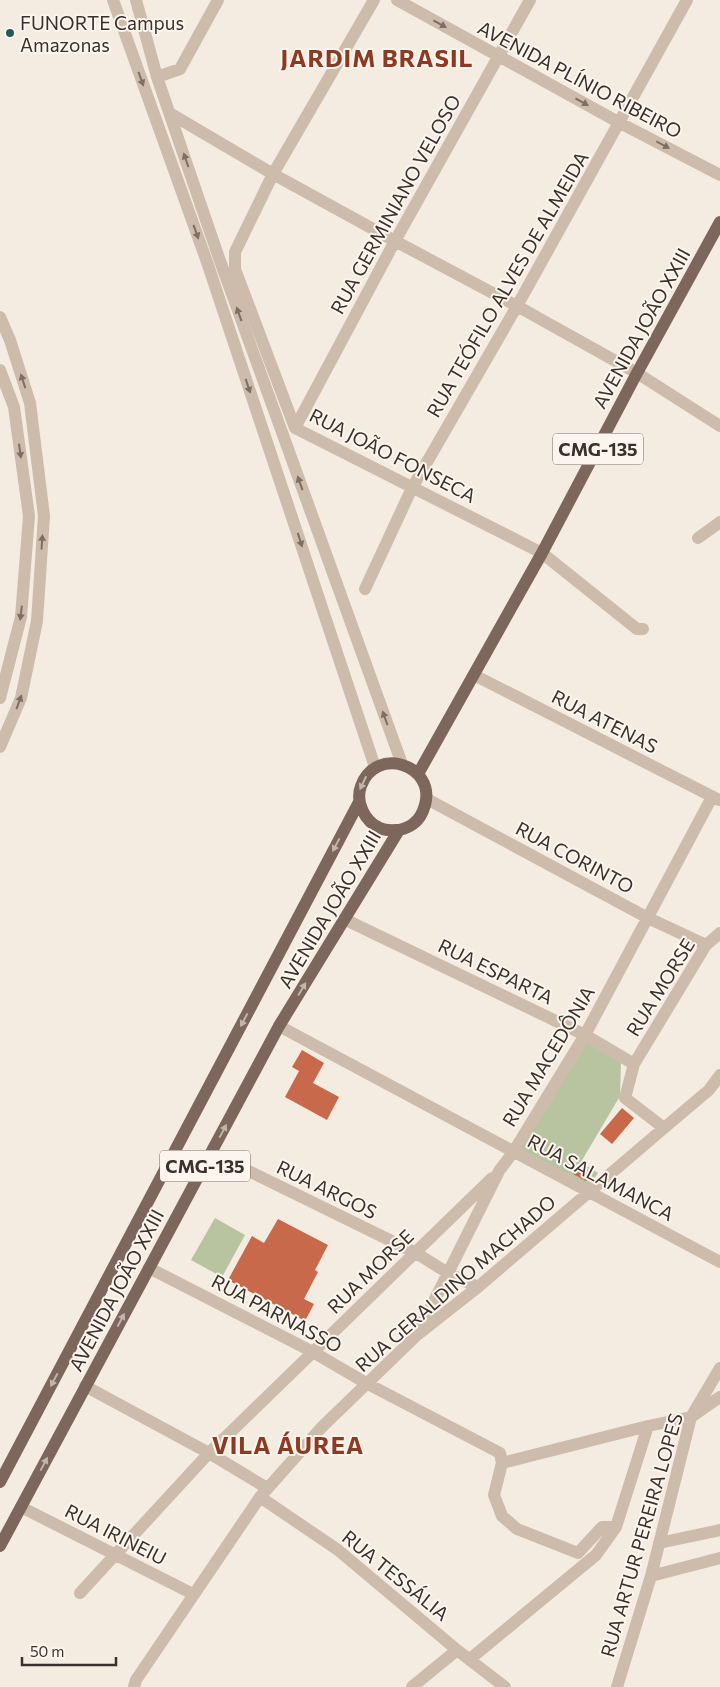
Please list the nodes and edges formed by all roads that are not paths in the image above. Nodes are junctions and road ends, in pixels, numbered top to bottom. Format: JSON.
{"nodes":[{"id":1,"x":112,"y":0,"type":"edge"},
{"id":2,"x":136,"y":0,"type":"edge"},
{"id":3,"x":218,"y":0,"type":"edge"},
{"id":4,"x":374,"y":0,"type":"edge"},
{"id":5,"x":397,"y":0,"type":"edge"},
{"id":6,"x":530,"y":0,"type":"edge"},
{"id":7,"x":687,"y":0,"type":"edge"},
{"id":8,"x":499,"y":57,"type":"junction"},
{"id":9,"x":157,"y":77,"type":"junction"},
{"id":10,"x":171,"y":114,"type":"junction"},
{"id":11,"x":620,"y":122,"type":"junction"},
{"id":12,"x":273,"y":174,"type":"junction"},
{"id":13,"x":720,"y":175,"type":"edge"},
{"id":14,"x":720,"y":222,"type":"edge"},
{"id":15,"x":395,"y":241,"type":"junction"},
{"id":16,"x":517,"y":306,"type":"junction"},
{"id":17,"x":0,"y":317,"type":"edge"},
{"id":18,"x":0,"y":370,"type":"edge"},
{"id":19,"x":637,"y":373,"type":"junction"},
{"id":20,"x":720,"y":426,"type":"edge"},
{"id":21,"x":295,"y":428,"type":"junction"},
{"id":22,"x":412,"y":488,"type":"junction"},
{"id":23,"x":29,"y":516,"type":"junction"},
{"id":24,"x":44,"y":516,"type":"junction"},
{"id":25,"x":720,"y":522,"type":"edge"},
{"id":26,"x":698,"y":538,"type":"dead end"},
{"id":27,"x":542,"y":553,"type":"junction"},
{"id":28,"x":364,"y":589,"type":"dead end"},
{"id":29,"x":643,"y":629,"type":"dead end"},
{"id":30,"x":474,"y":675,"type":"junction"},
{"id":31,"x":0,"y":698,"type":"edge"},
{"id":32,"x":0,"y":747,"type":"edge"},
{"id":33,"x":402,"y":764,"type":"junction"},
{"id":34,"x":375,"y":767,"type":"junction"},
{"id":35,"x":418,"y":774,"type":"junction"},
{"id":36,"x":427,"y":798,"type":"junction"},
{"id":37,"x":716,"y":799,"type":"edge"},
{"id":38,"x":359,"y":802,"type":"junction"},
{"id":39,"x":399,"y":830,"type":"junction"},
{"id":40,"x":648,"y":918,"type":"junction"},
{"id":41,"x":344,"y":919,"type":"junction"},
{"id":42,"x":720,"y":933,"type":"edge"},
{"id":43,"x":706,"y":945,"type":"junction"},
{"id":44,"x":279,"y":1026,"type":"junction"},
{"id":45,"x":585,"y":1035,"type":"junction"},
{"id":46,"x":634,"y":1064,"type":"junction"},
{"id":47,"x":720,"y":1075,"type":"edge"},
{"id":48,"x":664,"y":1128,"type":"junction"},
{"id":49,"x":514,"y":1151,"type":"junction"},
{"id":50,"x":212,"y":1153,"type":"junction"},
{"id":51,"x":499,"y":1171,"type":"junction"},
{"id":52,"x":590,"y":1192,"type":"junction"},
{"id":53,"x":416,"y":1253,"type":"junction"},
{"id":54,"x":720,"y":1262,"type":"edge"},
{"id":55,"x":150,"y":1268,"type":"junction"},
{"id":56,"x":448,"y":1273,"type":"junction"},
{"id":57,"x":478,"y":1287,"type":"junction"},
{"id":58,"x":417,"y":1335,"type":"junction"},
{"id":59,"x":313,"y":1352,"type":"junction"},
{"id":60,"x":720,"y":1368,"type":"edge"},
{"id":61,"x":366,"y":1383,"type":"junction"},
{"id":62,"x":85,"y":1386,"type":"junction"},
{"id":63,"x":720,"y":1396,"type":"edge"},
{"id":64,"x":691,"y":1417,"type":"junction"},
{"id":65,"x":648,"y":1426,"type":"junction"},
{"id":66,"x":209,"y":1453,"type":"junction"},
{"id":67,"x":502,"y":1463,"type":"junction"},
{"id":68,"x":0,"y":1482,"type":"edge"},
{"id":69,"x":263,"y":1493,"type":"junction"},
{"id":70,"x":21,"y":1506,"type":"junction"},
{"id":71,"x":616,"y":1527,"type":"junction"},
{"id":72,"x":720,"y":1530,"type":"edge"},
{"id":73,"x":659,"y":1543,"type":"junction"},
{"id":74,"x":0,"y":1546,"type":"edge"},
{"id":75,"x":115,"y":1554,"type":"junction"},
{"id":76,"x":720,"y":1558,"type":"edge"},
{"id":77,"x":651,"y":1576,"type":"junction"},
{"id":78,"x":80,"y":1593,"type":"dead end"},
{"id":79,"x":193,"y":1594,"type":"junction"},
{"id":80,"x":457,"y":1650,"type":"junction"},
{"id":81,"x":470,"y":1659,"type":"junction"},
{"id":82,"x":134,"y":1687,"type":"edge"},
{"id":83,"x":412,"y":1687,"type":"edge"},
{"id":84,"x":505,"y":1687,"type":"edge"},
{"id":85,"x":617,"y":1687,"type":"edge"}],
"edges":[{"from":1,"to":34,"type":"street","one_way":true},
{"from":2,"to":9,"type":"street"},
{"from":3,"to":9,"type":"street"},
{"from":4,"to":12,"type":"street"},
{"from":5,"to":8,"type":"street","name":"AVENIDA PLÍNIO RIBEIRO","one_way":true},
{"from":6,"to":8,"type":"street","name":"RUA GERMINIANO VELOSO"},
{"from":7,"to":11,"type":"street","name":"RUA TEÓFILO ALVES DE ALMEIDA"},
{"from":8,"to":11,"type":"street","name":"AVENIDA PLÍNIO RIBEIRO","one_way":true},
{"from":8,"to":15,"type":"street","name":"RUA GERMINIANO VELOSO"},
{"from":9,"to":10,"type":"street"},
{"from":10,"to":12,"type":"street"},
{"from":33,"to":10,"type":"street","one_way":true},
{"from":11,"to":13,"type":"street","name":"AVENIDA PLÍNIO RIBEIRO","one_way":true},
{"from":11,"to":16,"type":"street","name":"RUA TEÓFILO ALVES DE ALMEIDA"},
{"from":12,"to":15,"type":"street"},
{"from":12,"to":21,"type":"street","name":"RUA JOÃO FONSECA"},
{"from":14,"to":19,"type":"main road","name":"AVENIDA JOÃO XXIII","number":"CMG-135"},
{"from":15,"to":16,"type":"street"},
{"from":15,"to":21,"type":"street","name":"RUA GERMINIANO VELOSO"},
{"from":16,"to":19,"type":"street"},
{"from":16,"to":22,"type":"street","name":"RUA TEÓFILO ALVES DE ALMEIDA"},
{"from":24,"to":17,"type":"street","one_way":true},
{"from":18,"to":23,"type":"street","one_way":true},
{"from":19,"to":20,"type":"street"},
{"from":19,"to":27,"type":"main road","name":"AVENIDA JOÃO XXIII","number":"CMG-135"},
{"from":21,"to":22,"type":"street","name":"RUA JOÃO FONSECA"},
{"from":22,"to":27,"type":"street","name":"RUA JOÃO FONSECA"},
{"from":22,"to":28,"type":"street","name":"RUA TEÓFILO ALVES DE ALMEIDA"},
{"from":23,"to":24,"type":"street"},
{"from":23,"to":31,"type":"street","one_way":true},
{"from":32,"to":24,"type":"street","one_way":true},
{"from":25,"to":26,"type":"street"},
{"from":27,"to":29,"type":"street","name":"RUA JOÃO FONSECA"},
{"from":27,"to":30,"type":"main road","name":"AVENIDA JOÃO XXIII","number":"CMG-135"},
{"from":30,"to":35,"type":"main road","name":"AVENIDA JOÃO XXIII","number":"CMG-135"},
{"from":30,"to":37,"type":"street","name":"RUA ATENAS"},
{"from":33,"to":34,"type":"main road"},
{"from":33,"to":35,"type":"main road"},
{"from":34,"to":38,"type":"main road","number":"CMG-135","one_way":true},
{"from":35,"to":36,"type":"main road"},
{"from":36,"to":39,"type":"main road","name":"AVENIDA JOÃO XXIII","number":"CMG-135"},
{"from":36,"to":40,"type":"street","name":"RUA CORINTO"},
{"from":37,"to":40,"type":"street","name":"RUA MACEDÔNIA"},
{"from":38,"to":39,"type":"main road"},
{"from":38,"to":68,"type":"main road","name":"AVENIDA JOÃO XXIII","number":"CMG-135","one_way":true},
{"from":39,"to":41,"type":"main road","name":"AVENIDA JOÃO XXIII","number":"CMG-135"},
{"from":40,"to":43,"type":"street","name":"RUA CORINTO"},
{"from":40,"to":45,"type":"street","name":"RUA MACEDÔNIA"},
{"from":44,"to":41,"type":"main road","name":"AVENIDA JOÃO XXIII","number":"CMG-135","one_way":true},
{"from":41,"to":45,"type":"street","name":"RUA ESPARTA"},
{"from":42,"to":43,"type":"street","name":"RUA MORSE"},
{"from":43,"to":46,"type":"street","name":"RUA MORSE"},
{"from":44,"to":49,"type":"street","name":"RUA SALAMANCA"},
{"from":50,"to":44,"type":"main road","name":"AVENIDA JOÃO XXIII","number":"CMG-135","one_way":true},
{"from":45,"to":46,"type":"street","name":"RUA ESPARTA"},
{"from":45,"to":49,"type":"street","name":"RUA MACEDÔNIA"},
{"from":46,"to":48,"type":"street"},
{"from":47,"to":48,"type":"street","name":"RUA GERALDINO MACHADO"},
{"from":48,"to":52,"type":"street","name":"RUA GERALDINO MACHADO"},
{"from":49,"to":51,"type":"street","name":"RUA MACEDÔNIA"},
{"from":49,"to":52,"type":"street","name":"RUA SALAMANCA"},
{"from":50,"to":53,"type":"street","name":"RUA ARGOS"},
{"from":50,"to":55,"type":"main road","name":"AVENIDA JOÃO XXIII","number":"CMG-135"},
{"from":51,"to":53,"type":"street","name":"RUA MORSE"},
{"from":51,"to":56,"type":"street","name":"RUA MACEDÔNIA"},
{"from":52,"to":54,"type":"street","name":"RUA SALAMANCA"},
{"from":52,"to":57,"type":"street","name":"RUA GERALDINO MACHADO"},
{"from":53,"to":56,"type":"street","name":"RUA ARGOS"},
{"from":53,"to":59,"type":"street","name":"RUA MORSE"},
{"from":55,"to":59,"type":"street","name":"RUA PARNASSO"},
{"from":62,"to":55,"type":"main road","name":"AVENIDA JOÃO XXIII","number":"CMG-135","one_way":true},
{"from":56,"to":57,"type":"street","name":"RUA ARGOS"},
{"from":56,"to":58,"type":"street","name":"RUA MACEDÔNIA"},
{"from":57,"to":58,"type":"street","name":"RUA GERALDINO MACHADO"},
{"from":58,"to":61,"type":"street","name":"RUA GERALDINO MACHADO"},
{"from":59,"to":61,"type":"street","name":"RUA PARNASSO"},
{"from":59,"to":66,"type":"street","name":"RUA MORSE"},
{"from":60,"to":64,"type":"street","name":"RUA ARTUR PEREIRA LOPES"},
{"from":61,"to":67,"type":"street","name":"RUA PARNASSO"},
{"from":61,"to":69,"type":"street","name":"RUA GERALDINO MACHADO"},
{"from":62,"to":66,"type":"street","name":"RUA TESSÁLIA"},
{"from":70,"to":62,"type":"main road","name":"AVENIDA JOÃO XXIII","number":"CMG-135","one_way":true},
{"from":63,"to":64,"type":"street"},
{"from":64,"to":65,"type":"street"},
{"from":64,"to":73,"type":"street","name":"RUA ARTUR PEREIRA LOPES"},
{"from":65,"to":67,"type":"street"},
{"from":65,"to":71,"type":"street"},
{"from":66,"to":69,"type":"street","name":"RUA TESSÁLIA"},
{"from":66,"to":75,"type":"street","name":"RUA MORSE"},
{"from":67,"to":71,"type":"street"},
{"from":69,"to":79,"type":"street","name":"RUA GERALDINO MACHADO"},
{"from":69,"to":80,"type":"street","name":"RUA TESSÁLIA"},
{"from":70,"to":74,"type":"main road","name":"AVENIDA JOÃO XXIII","number":"CMG-135"},
{"from":70,"to":75,"type":"street","name":"RUA IRINEIU"},
{"from":71,"to":81,"type":"street"},
{"from":72,"to":73,"type":"street"},
{"from":73,"to":77,"type":"street","name":"RUA ARTUR PEREIRA LOPES"},
{"from":75,"to":78,"type":"street","name":"RUA MORSE"},
{"from":75,"to":79,"type":"street","name":"RUA IRINEIU"},
{"from":76,"to":77,"type":"street"},
{"from":77,"to":85,"type":"street","name":"RUA ARTUR PEREIRA LOPES"},
{"from":79,"to":82,"type":"street","name":"RUA GERALDINO MACHADO"},
{"from":80,"to":81,"type":"street","name":"RUA TESSÁLIA"},
{"from":80,"to":83,"type":"street"},
{"from":81,"to":84,"type":"street","name":"RUA TESSÁLIA"}]}
